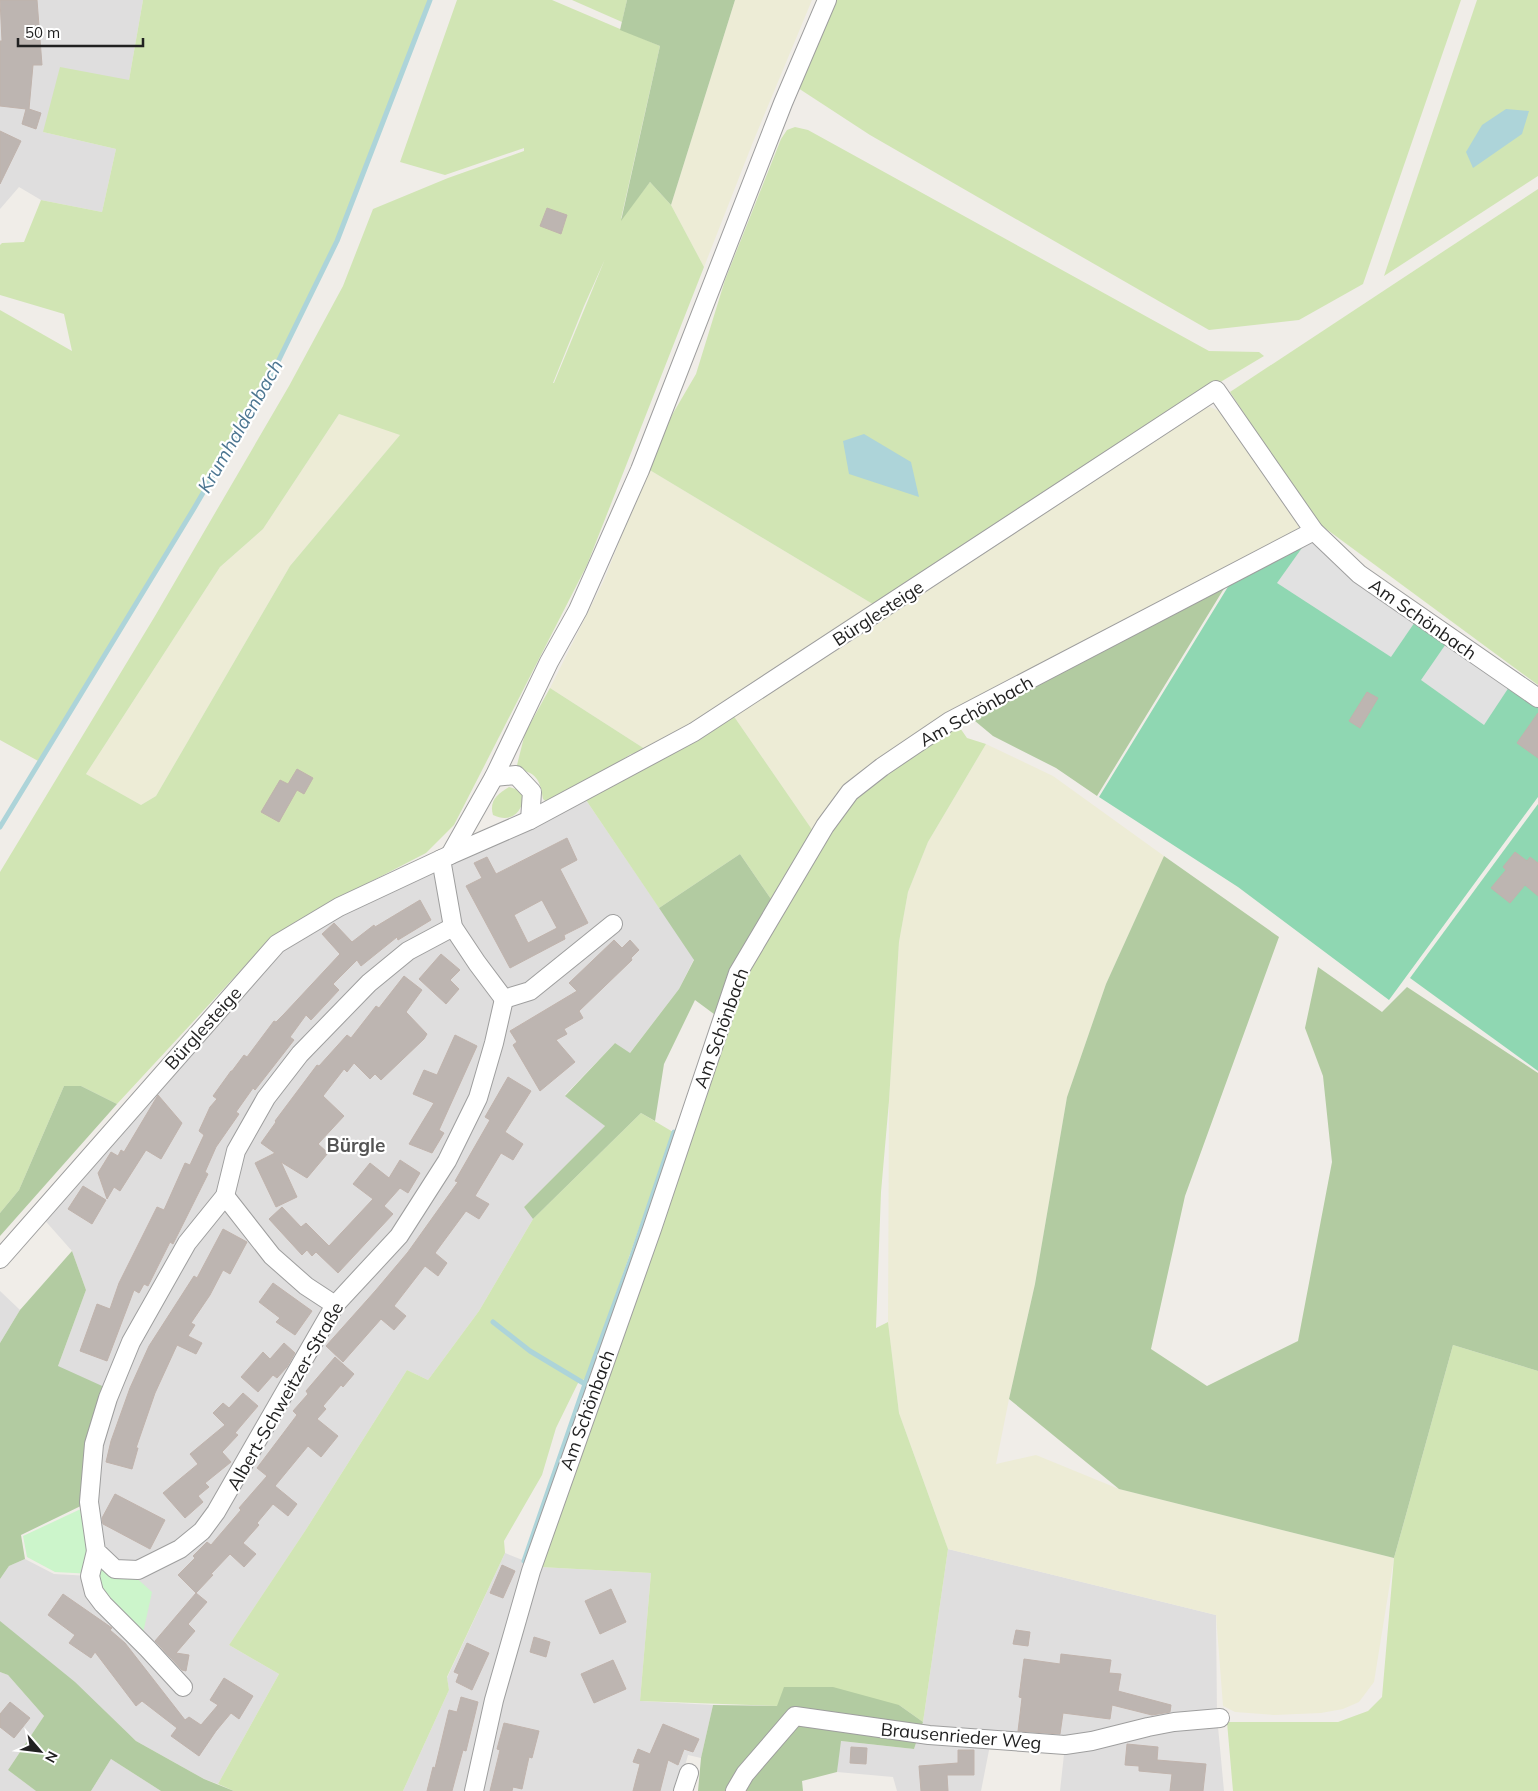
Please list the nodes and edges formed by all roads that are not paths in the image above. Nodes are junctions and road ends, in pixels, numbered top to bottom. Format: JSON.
{"nodes":[{"id":1,"x":827,"y":0,"type":"edge"},
{"id":2,"x":1216,"y":390,"type":"joint"},
{"id":3,"x":1314,"y":531,"type":"junction"},
{"id":4,"x":1538,"y":698,"type":"edge"},
{"id":5,"x":494,"y":778,"type":"junction"},
{"id":6,"x":530,"y":820,"type":"junction"},
{"id":7,"x":445,"y":857,"type":"junction"},
{"id":8,"x":613,"y":924,"type":"dead end"},
{"id":9,"x":453,"y":927,"type":"junction"},
{"id":10,"x":504,"y":999,"type":"junction"},
{"id":11,"x":225,"y":1196,"type":"junction"},
{"id":12,"x":0,"y":1259,"type":"edge"},
{"id":13,"x":335,"y":1305,"type":"junction"},
{"id":14,"x":96,"y":1551,"type":"junction"},
{"id":15,"x":183,"y":1687,"type":"dead end"},
{"id":16,"x":1220,"y":1718,"type":"dead end"},
{"id":17,"x":689,"y":1773,"type":"dead end"},
{"id":18,"x":474,"y":1791,"type":"edge"},
{"id":19,"x":683,"y":1791,"type":"edge"},
{"id":20,"x":735,"y":1791,"type":"edge"}],
"edges":[{"from":1,"to":5,"type":"street"},
{"from":2,"to":3,"type":"street","name":"Am Schönbach"},
{"from":2,"to":6,"type":"street","name":"Bürglesteige"},
{"from":3,"to":4,"type":"street","name":"Am Schönbach"},
{"from":3,"to":18,"type":"street","name":"Am Schönbach"},
{"from":5,"to":6,"type":"street"},
{"from":5,"to":7,"type":"street"},
{"from":6,"to":7,"type":"street","name":"Bürglesteige"},
{"from":7,"to":9,"type":"street"},
{"from":7,"to":12,"type":"street","name":"Bürglesteige"},
{"from":8,"to":10,"type":"street"},
{"from":9,"to":10,"type":"street"},
{"from":9,"to":11,"type":"street"},
{"from":10,"to":13,"type":"street","name":"Albert-Schweitzer-Straße"},
{"from":11,"to":13,"type":"street"},
{"from":11,"to":14,"type":"street"},
{"from":13,"to":14,"type":"street","name":"Albert-Schweitzer-Straße"},
{"from":14,"to":15,"type":"street"},
{"from":16,"to":20,"type":"street","name":"Brausenrieder Weg"},
{"from":17,"to":19,"type":"street"}]}
